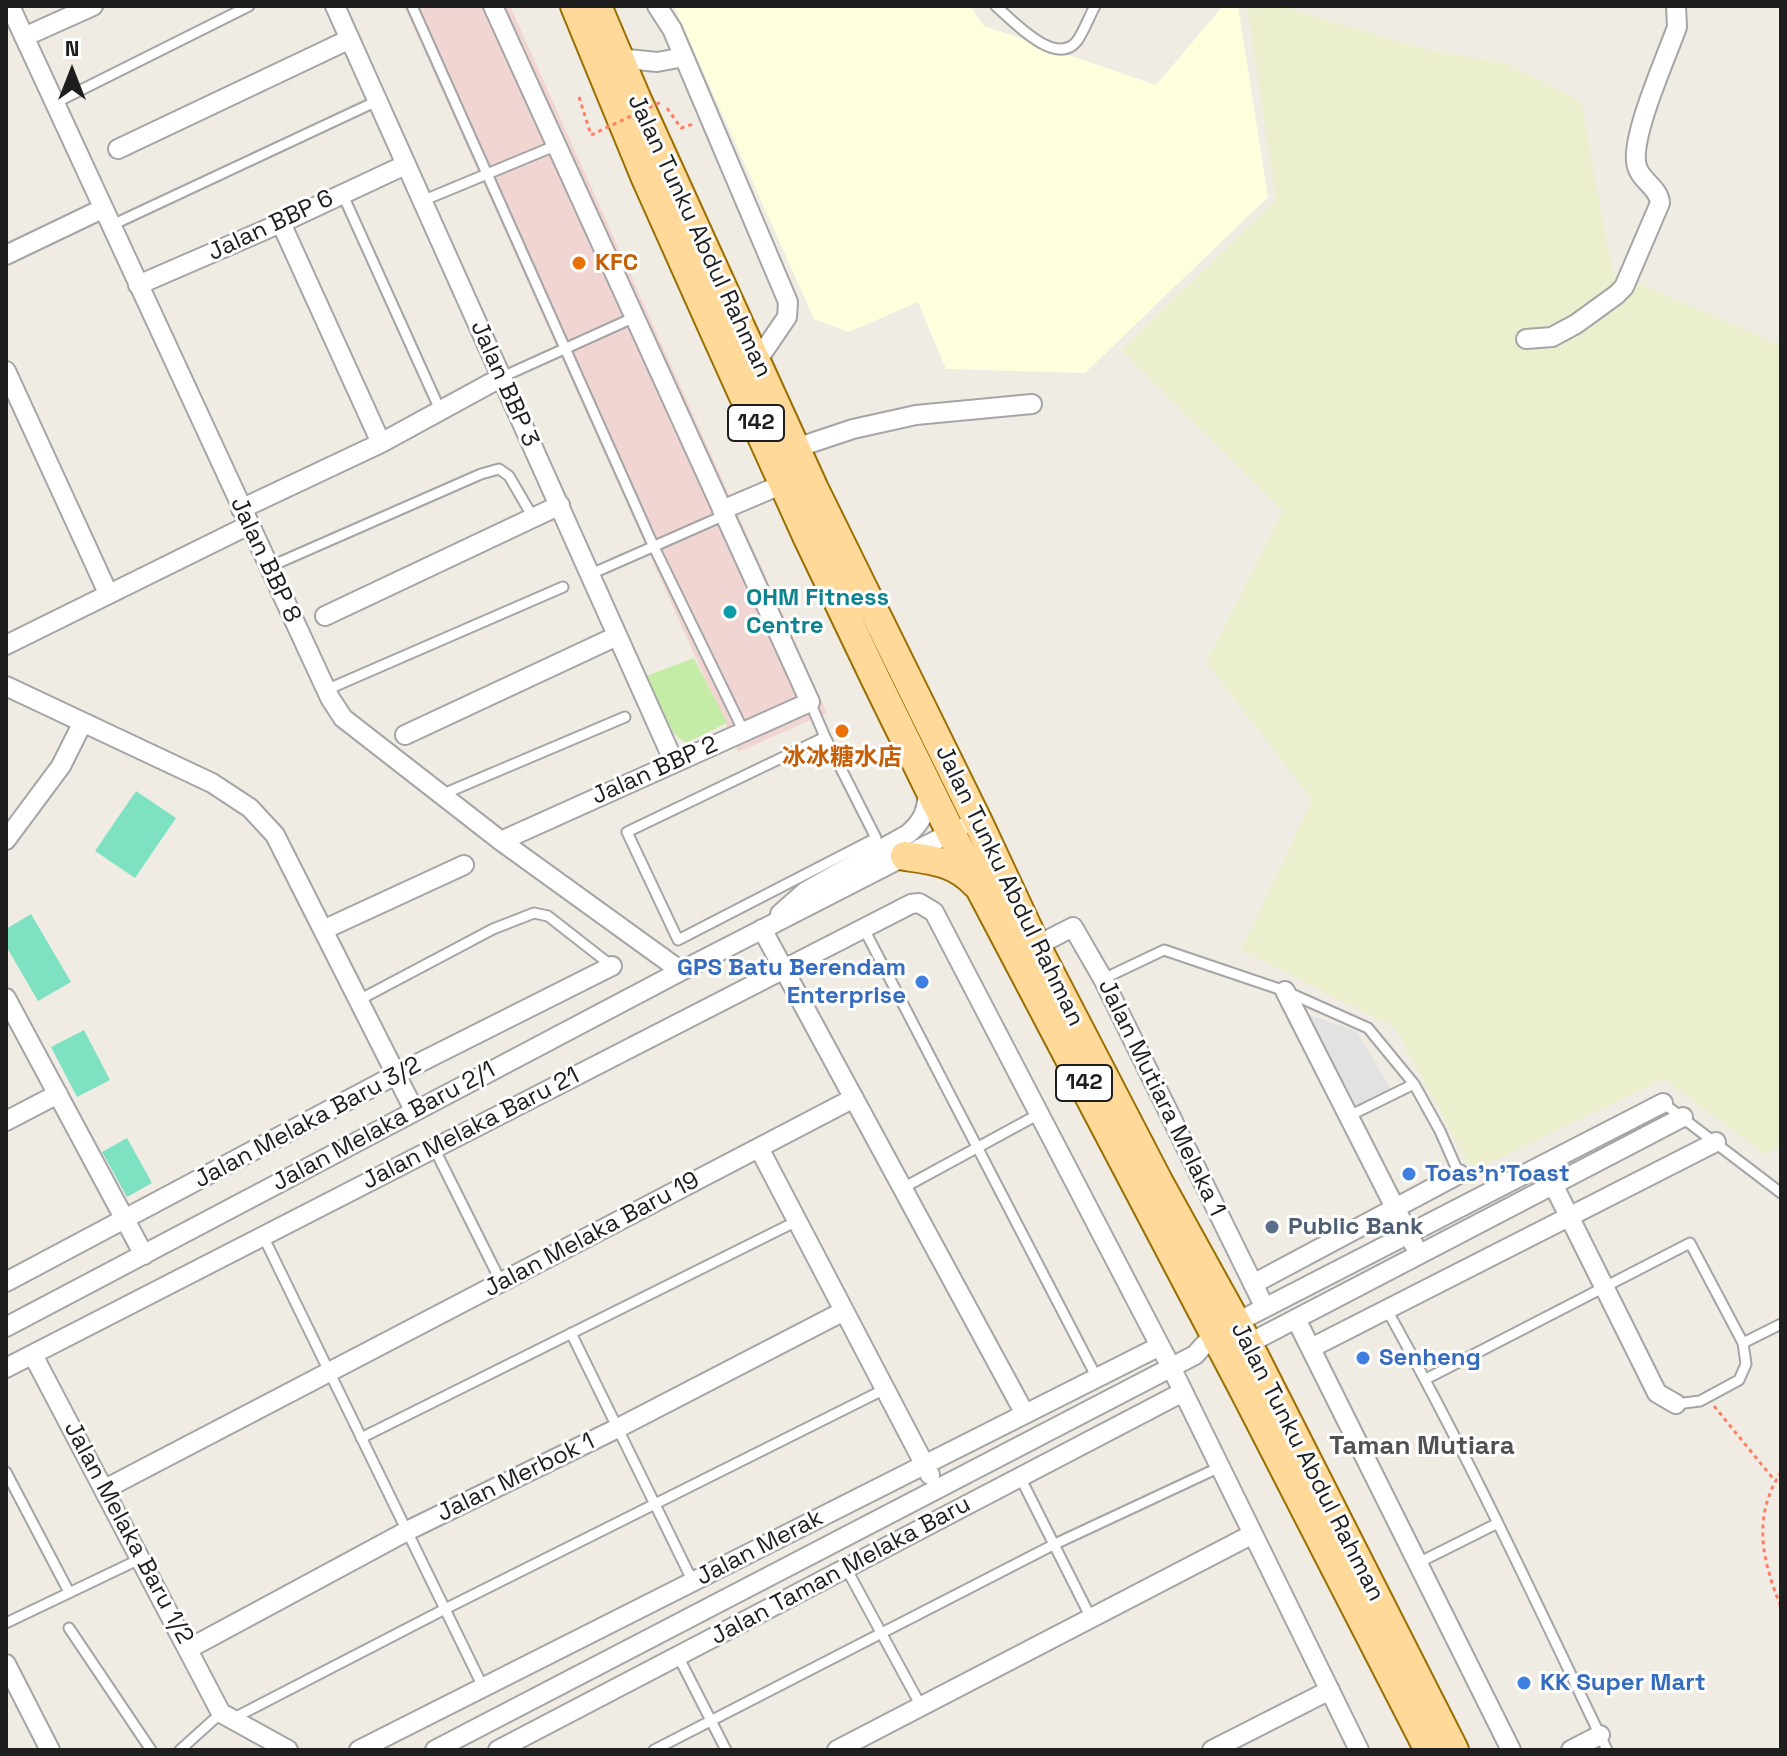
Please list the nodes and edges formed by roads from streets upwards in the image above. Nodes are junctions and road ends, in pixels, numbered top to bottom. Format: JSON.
{"nodes":[{"id":1,"x":93,"y":6,"type":"edge"},
{"id":2,"x":335,"y":6,"type":"edge"},
{"id":3,"x":493,"y":6,"type":"edge"},
{"id":4,"x":575,"y":6,"type":"edge"},
{"id":5,"x":597,"y":6,"type":"edge"},
{"id":6,"x":657,"y":6,"type":"edge"},
{"id":7,"x":1676,"y":6,"type":"edge"},
{"id":8,"x":10,"y":14,"type":"edge"},
{"id":9,"x":24,"y":37,"type":"junction"},
{"id":10,"x":350,"y":39,"type":"junction"},
{"id":11,"x":684,"y":57,"type":"junction"},
{"id":12,"x":618,"y":58,"type":"junction"},
{"id":13,"x":118,"y":149,"type":"dead end"},
{"id":14,"x":405,"y":165,"type":"junction"},
{"id":15,"x":106,"y":218,"type":"junction"},
{"id":16,"x":281,"y":223,"type":"junction"},
{"id":17,"x":6,"y":255,"type":"edge"},
{"id":18,"x":138,"y":285,"type":"junction"},
{"id":19,"x":1526,"y":339,"type":"dead end"},
{"id":20,"x":757,"y":361,"type":"junction"},
{"id":21,"x":6,"y":371,"type":"edge"},
{"id":22,"x":500,"y":378,"type":"junction"},
{"id":23,"x":1032,"y":404,"type":"dead end"},
{"id":24,"x":381,"y":443,"type":"junction"},
{"id":25,"x":796,"y":448,"type":"junction"},
{"id":26,"x":783,"y":484,"type":"junction"},
{"id":27,"x":560,"y":505,"type":"junction"},
{"id":28,"x":724,"y":513,"type":"junction"},
{"id":29,"x":245,"y":517,"type":"junction"},
{"id":30,"x":108,"y":593,"type":"junction"},
{"id":31,"x":325,"y":616,"type":"dead end"},
{"id":32,"x":617,"y":636,"type":"junction"},
{"id":33,"x":6,"y":645,"type":"edge"},
{"id":34,"x":6,"y":686,"type":"edge"},
{"id":35,"x":83,"y":722,"type":"junction"},
{"id":36,"x":405,"y":735,"type":"dead end"},
{"id":37,"x":674,"y":762,"type":"junction"},
{"id":38,"x":926,"y":778,"type":"junction"},
{"id":39,"x":977,"y":820,"type":"junction"},
{"id":40,"x":951,"y":833,"type":"junction"},
{"id":41,"x":6,"y":840,"type":"edge"},
{"id":42,"x":501,"y":841,"type":"junction"},
{"id":43,"x":905,"y":856,"type":"junction"},
{"id":44,"x":464,"y":865,"type":"dead end"},
{"id":45,"x":985,"y":894,"type":"junction"},
{"id":46,"x":762,"y":929,"type":"junction"},
{"id":47,"x":323,"y":930,"type":"junction"},
{"id":48,"x":1036,"y":946,"type":"junction"},
{"id":49,"x":612,"y":966,"type":"road end"},
{"id":50,"x":783,"y":968,"type":"junction"},
{"id":51,"x":681,"y":971,"type":"junction"},
{"id":52,"x":1285,"y":991,"type":"road end"},
{"id":53,"x":6,"y":998,"type":"edge"},
{"id":54,"x":397,"y":1074,"type":"junction"},
{"id":55,"x":58,"y":1094,"type":"junction"},
{"id":56,"x":854,"y":1098,"type":"junction"},
{"id":57,"x":1663,"y":1103,"type":"road end"},
{"id":58,"x":414,"y":1110,"type":"junction"},
{"id":59,"x":1683,"y":1117,"type":"road end"},
{"id":60,"x":6,"y":1121,"type":"edge"},
{"id":61,"x":1716,"y":1142,"type":"road end"},
{"id":62,"x":759,"y":1148,"type":"junction"},
{"id":63,"x":1543,"y":1164,"type":"junction"},
{"id":64,"x":1459,"y":1174,"type":"road end"},
{"id":65,"x":1554,"y":1185,"type":"junction"},
{"id":66,"x":1395,"y":1208,"type":"junction"},
{"id":67,"x":1569,"y":1215,"type":"junction"},
{"id":68,"x":126,"y":1220,"type":"junction"},
{"id":69,"x":1408,"y":1234,"type":"junction"},
{"id":70,"x":144,"y":1255,"type":"junction"},
{"id":71,"x":1419,"y":1255,"type":"junction"},
{"id":72,"x":6,"y":1282,"type":"edge"},
{"id":73,"x":1253,"y":1284,"type":"junction"},
{"id":74,"x":1265,"y":1308,"type":"junction"},
{"id":75,"x":844,"y":1311,"type":"junction"},
{"id":76,"x":1296,"y":1319,"type":"junction"},
{"id":77,"x":6,"y":1327,"type":"edge"},
{"id":78,"x":1224,"y":1342,"type":"junction"},
{"id":79,"x":1160,"y":1346,"type":"junction"},
{"id":80,"x":1311,"y":1348,"type":"junction"},
{"id":81,"x":33,"y":1355,"type":"junction"},
{"id":82,"x":1171,"y":1367,"type":"junction"},
{"id":83,"x":6,"y":1368,"type":"edge"},
{"id":84,"x":1183,"y":1392,"type":"junction"},
{"id":85,"x":1676,"y":1404,"type":"road end"},
{"id":86,"x":1025,"y":1414,"type":"junction"},
{"id":87,"x":925,"y":1465,"type":"junction"},
{"id":88,"x":937,"y":1488,"type":"junction"},
{"id":89,"x":105,"y":1489,"type":"junction"},
{"id":90,"x":1253,"y":1534,"type":"junction"},
{"id":91,"x":833,"y":1542,"type":"junction"},
{"id":92,"x":846,"y":1568,"type":"junction"},
{"id":93,"x":690,"y":1583,"type":"junction"},
{"id":94,"x":698,"y":1611,"type":"junction"},
{"id":95,"x":711,"y":1638,"type":"junction"},
{"id":96,"x":190,"y":1648,"type":"junction"},
{"id":97,"x":6,"y":1664,"type":"edge"},
{"id":98,"x":1330,"y":1690,"type":"junction"},
{"id":99,"x":1604,"y":1743,"type":"edge"},
{"id":100,"x":50,"y":1750,"type":"edge"},
{"id":101,"x":288,"y":1750,"type":"edge"},
{"id":102,"x":359,"y":1750,"type":"edge"},
{"id":103,"x":435,"y":1750,"type":"edge"},
{"id":104,"x":498,"y":1750,"type":"edge"},
{"id":105,"x":837,"y":1750,"type":"edge"},
{"id":106,"x":1212,"y":1750,"type":"edge"},
{"id":107,"x":1359,"y":1750,"type":"edge"},
{"id":108,"x":1429,"y":1750,"type":"edge"},
{"id":109,"x":1454,"y":1750,"type":"edge"},
{"id":110,"x":1511,"y":1750,"type":"edge"},
{"id":111,"x":1571,"y":1750,"type":"edge"}],
"edges":[{"from":1,"to":9,"type":"street"},
{"from":2,"to":10,"type":"street","name":"Jalan BBP 3"},
{"from":3,"to":28,"type":"street"},
{"from":4,"to":26,"type":"main road","name":"Jalan Tunku Abdul Rahman","number":"142"},
{"from":5,"to":12,"type":"main road","name":"Jalan Tunku Abdul Rahman","number":"142"},
{"from":6,"to":11,"type":"street"},
{"from":7,"to":19,"type":"street"},
{"from":8,"to":9,"type":"street","name":"Jalan BBP 8"},
{"from":9,"to":15,"type":"street","name":"Jalan BBP 8"},
{"from":10,"to":13,"type":"street"},
{"from":10,"to":14,"type":"street","name":"Jalan BBP 3"},
{"from":11,"to":12,"type":"street"},
{"from":11,"to":20,"type":"street"},
{"from":12,"to":20,"type":"main road","name":"Jalan Tunku Abdul Rahman","number":"142"},
{"from":14,"to":16,"type":"street","name":"Jalan BBP 6"},
{"from":14,"to":22,"type":"street","name":"Jalan BBP 3"},
{"from":15,"to":17,"type":"street"},
{"from":15,"to":18,"type":"street","name":"Jalan BBP 8"},
{"from":16,"to":18,"type":"street","name":"Jalan BBP 6"},
{"from":16,"to":24,"type":"street"},
{"from":18,"to":29,"type":"street","name":"Jalan BBP 8"},
{"from":20,"to":25,"type":"main road","name":"Jalan Tunku Abdul Rahman","number":"142"},
{"from":21,"to":30,"type":"street"},
{"from":22,"to":24,"type":"street"},
{"from":22,"to":27,"type":"street","name":"Jalan BBP 3"},
{"from":23,"to":25,"type":"street"},
{"from":24,"to":29,"type":"street"},
{"from":25,"to":39,"type":"main road","name":"Jalan Tunku Abdul Rahman","number":"142"},
{"from":26,"to":28,"type":"street"},
{"from":26,"to":38,"type":"main road","name":"Jalan Tunku Abdul Rahman","number":"142"},
{"from":27,"to":31,"type":"street"},
{"from":27,"to":32,"type":"street","name":"Jalan BBP 3"},
{"from":28,"to":37,"type":"street","name":"Jalan BBP 2"},
{"from":29,"to":30,"type":"street"},
{"from":29,"to":42,"type":"street","name":"Jalan BBP 8"},
{"from":30,"to":33,"type":"street"},
{"from":32,"to":36,"type":"street"},
{"from":32,"to":37,"type":"street","name":"Jalan BBP 3"},
{"from":34,"to":35,"type":"street"},
{"from":35,"to":41,"type":"street"},
{"from":35,"to":47,"type":"street"},
{"from":37,"to":42,"type":"street","name":"Jalan BBP 2"},
{"from":38,"to":40,"type":"main road","name":"Jalan Tunku Abdul Rahman","number":"142"},
{"from":38,"to":46,"type":"street"},
{"from":39,"to":40,"type":"street"},
{"from":39,"to":48,"type":"main road","name":"Jalan Tunku Abdul Rahman","number":"142"},
{"from":40,"to":43,"type":"street"},
{"from":40,"to":45,"type":"main road","name":"Jalan Tunku Abdul Rahman","number":"142"},
{"from":42,"to":51,"type":"street","name":"Jalan BBP 8"},
{"from":43,"to":45,"type":"main road"},
{"from":43,"to":46,"type":"street"},
{"from":44,"to":47,"type":"street"},
{"from":45,"to":78,"type":"main road","name":"Jalan Tunku Abdul Rahman","number":"142"},
{"from":46,"to":50,"type":"street"},
{"from":46,"to":51,"type":"street","name":"Jalan Melaka Baru 2/1"},
{"from":47,"to":54,"type":"street"},
{"from":48,"to":73,"type":"street","name":"Jalan Mutiara Melaka 1"},
{"from":48,"to":78,"type":"main road","name":"Jalan Tunku Abdul Rahman","number":"142"},
{"from":49,"to":54,"type":"street","name":"Jalan Melaka Baru 3/2"},
{"from":50,"to":56,"type":"street"},
{"from":50,"to":79,"type":"street","name":"Jalan Melaka Baru 21"},
{"from":50,"to":81,"type":"street","name":"Jalan Melaka Baru 21"},
{"from":51,"to":58,"type":"street","name":"Jalan Melaka Baru 2/1"},
{"from":52,"to":66,"type":"street"},
{"from":53,"to":55,"type":"street"},
{"from":54,"to":58,"type":"street"},
{"from":54,"to":68,"type":"street","name":"Jalan Melaka Baru 3/2"},
{"from":55,"to":60,"type":"street"},
{"from":55,"to":68,"type":"street"},
{"from":56,"to":62,"type":"street","name":"Jalan Melaka Baru 19"},
{"from":56,"to":86,"type":"street"},
{"from":57,"to":63,"type":"street"},
{"from":58,"to":70,"type":"street","name":"Jalan Melaka Baru 2/1"},
{"from":59,"to":65,"type":"street"},
{"from":61,"to":67,"type":"street"},
{"from":62,"to":75,"type":"street"},
{"from":62,"to":89,"type":"street","name":"Jalan Melaka Baru 19"},
{"from":63,"to":65,"type":"street"},
{"from":63,"to":69,"type":"street"},
{"from":64,"to":66,"type":"street"},
{"from":65,"to":67,"type":"street"},
{"from":65,"to":71,"type":"street"},
{"from":66,"to":69,"type":"street"},
{"from":66,"to":73,"type":"street"},
{"from":67,"to":80,"type":"street"},
{"from":67,"to":85,"type":"street"},
{"from":68,"to":70,"type":"street"},
{"from":68,"to":72,"type":"street","name":"Jalan Melaka Baru 3/2"},
{"from":69,"to":71,"type":"street"},
{"from":69,"to":74,"type":"street"},
{"from":70,"to":77,"type":"street","name":"Jalan Melaka Baru 2/1"},
{"from":71,"to":76,"type":"street"},
{"from":73,"to":74,"type":"street","name":"Jalan Mutiara Melaka 1"},
{"from":74,"to":78,"type":"street"},
{"from":75,"to":87,"type":"street"},
{"from":75,"to":96,"type":"street","name":"Jalan Merbok 1"},
{"from":76,"to":78,"type":"street"},
{"from":76,"to":80,"type":"street"},
{"from":78,"to":82,"type":"street","name":"Jalan Merak"},
{"from":78,"to":108,"type":"main road","name":"Jalan Tunku Abdul Rahman","number":"142"},
{"from":78,"to":109,"type":"main road","name":"Jalan Tunku Abdul Rahman","number":"142"},
{"from":79,"to":82,"type":"street","name":"Jalan Melaka Baru 21"},
{"from":79,"to":86,"type":"street","name":"Jalan Merak"},
{"from":80,"to":110,"type":"street"},
{"from":81,"to":83,"type":"street","name":"Jalan Melaka Baru 21"},
{"from":81,"to":89,"type":"street","name":"Jalan Melaka Baru 1/2"},
{"from":82,"to":84,"type":"street"},
{"from":82,"to":88,"type":"street","name":"Jalan Merak"},
{"from":84,"to":90,"type":"street"},
{"from":84,"to":92,"type":"street","name":"Jalan Taman Melaka Baru"},
{"from":86,"to":87,"type":"street","name":"Jalan Merak"},
{"from":87,"to":88,"type":"street"},
{"from":87,"to":93,"type":"street","name":"Jalan Merak"},
{"from":88,"to":91,"type":"street","name":"Jalan Merak"},
{"from":89,"to":96,"type":"street","name":"Jalan Melaka Baru 1/2"},
{"from":90,"to":98,"type":"street"},
{"from":90,"to":105,"type":"street"},
{"from":91,"to":92,"type":"street"},
{"from":91,"to":94,"type":"street","name":"Jalan Merak"},
{"from":92,"to":95,"type":"street","name":"Jalan Taman Melaka Baru"},
{"from":93,"to":94,"type":"street"},
{"from":93,"to":102,"type":"street","name":"Jalan Merak"},
{"from":94,"to":95,"type":"street"},
{"from":94,"to":103,"type":"street","name":"Jalan Merak"},
{"from":95,"to":104,"type":"street","name":"Jalan Taman Melaka Baru"},
{"from":96,"to":101,"type":"street","name":"Jalan Melaka Baru 1/2"},
{"from":97,"to":100,"type":"street"},
{"from":98,"to":106,"type":"street"},
{"from":98,"to":107,"type":"street"},
{"from":99,"to":111,"type":"street"}]}
